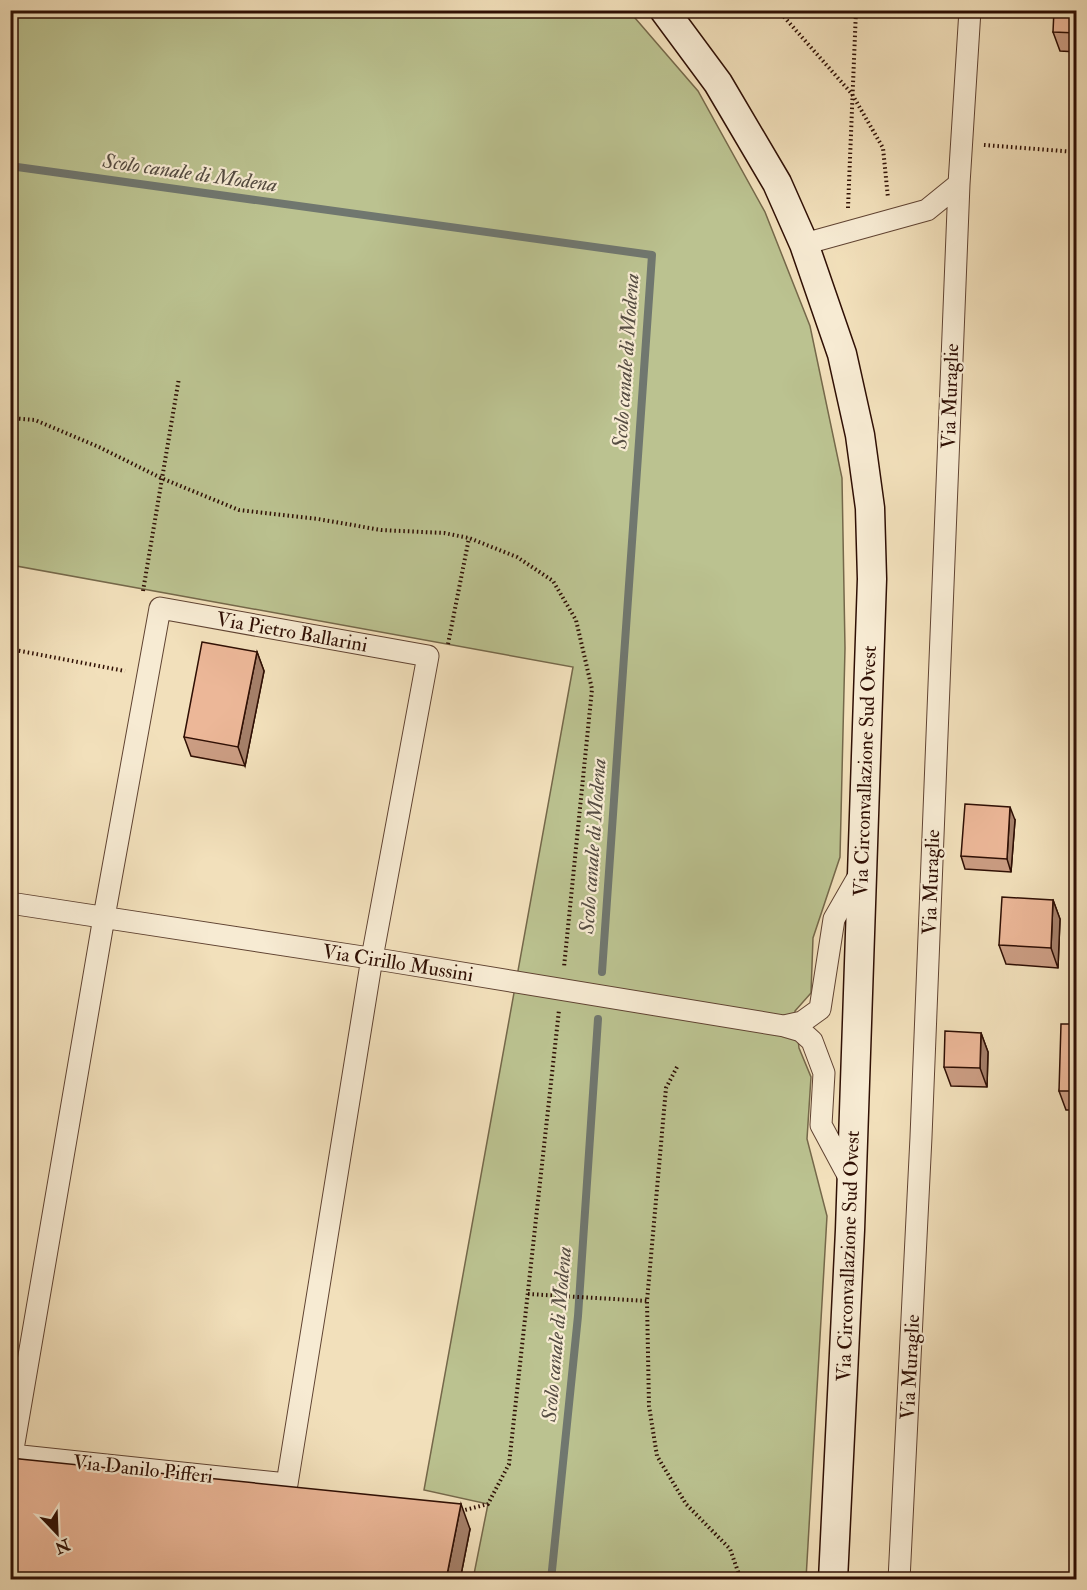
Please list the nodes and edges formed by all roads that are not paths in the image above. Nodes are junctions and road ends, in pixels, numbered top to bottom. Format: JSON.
{"nodes":[{"id":1,"x":664,"y":10,"type":"edge"},
{"id":2,"x":970,"y":10,"type":"edge"},
{"id":3,"x":958,"y":184,"type":"junction"},
{"id":4,"x":804,"y":244,"type":"junction"},
{"id":5,"x":862,"y":870,"type":"junction"},
{"id":6,"x":10,"y":903,"type":"edge"},
{"id":7,"x":104,"y":917,"type":"junction"},
{"id":8,"x":372,"y":958,"type":"junction"},
{"id":9,"x":784,"y":1026,"type":"junction"},
{"id":10,"x":852,"y":1182,"type":"junction"},
{"id":11,"x":833,"y":1580,"type":"edge"},
{"id":12,"x":899,"y":1580,"type":"edge"}],
"edges":[{"from":1,"to":4,"type":"main road","name":"Via Circonvallazione Sud Ovest"},
{"from":2,"to":3,"type":"street","name":"Via Muraglie"},
{"from":3,"to":4,"type":"street"},
{"from":3,"to":12,"type":"street","name":"Via Muraglie"},
{"from":4,"to":5,"type":"main road","name":"Via Circonvallazione Sud Ovest"},
{"from":5,"to":9,"type":"street"},
{"from":5,"to":10,"type":"main road","name":"Via Circonvallazione Sud Ovest"},
{"from":6,"to":7,"type":"street","name":"Via Cirillo Mussini"},
{"from":7,"to":8,"type":"street","name":"Via Cirillo Mussini"},
{"from":7,"to":8,"type":"street","name":"Via Pietro Ballarini"},
{"from":7,"to":8,"type":"street","name":"Via Danilo Pifferi"},
{"from":8,"to":9,"type":"street","name":"Via Cirillo Mussini"},
{"from":9,"to":10,"type":"street"},
{"from":10,"to":11,"type":"main road","name":"Via Circonvallazione Sud Ovest"}]}
